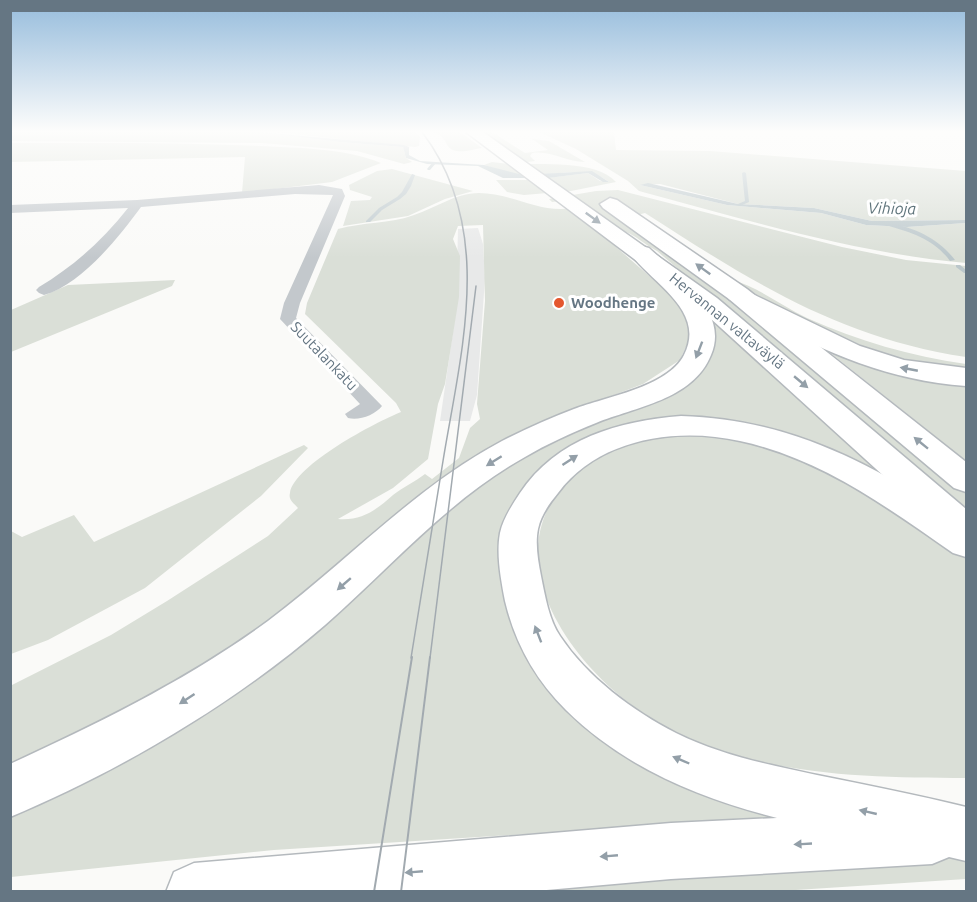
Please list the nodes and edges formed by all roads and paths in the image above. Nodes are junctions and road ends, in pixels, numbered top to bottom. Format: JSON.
{"nodes":[{"id":1,"x":537,"y":174,"type":"edge"},
{"id":2,"x":597,"y":196,"type":"dead end"},
{"id":3,"x":137,"y":204,"type":"junction"},
{"id":4,"x":10,"y":209,"type":"edge"},
{"id":5,"x":641,"y":244,"type":"junction"},
{"id":6,"x":44,"y":290,"type":"dead end"},
{"id":7,"x":738,"y":294,"type":"junction"},
{"id":8,"x":966,"y":377,"type":"edge"},
{"id":9,"x":355,"y":414,"type":"dead end"},
{"id":10,"x":966,"y":480,"type":"edge"},
{"id":11,"x":966,"y":529,"type":"edge"},
{"id":12,"x":966,"y":543,"type":"edge"},
{"id":13,"x":10,"y":791,"type":"edge"},
{"id":14,"x":966,"y":835,"type":"edge"},
{"id":15,"x":194,"y":891,"type":"edge"}],
"edges":[{"from":1,"to":5,"type":"highway","name":"Hervannan valtaväylä","one_way":true},
{"from":2,"to":5,"type":"highway","name":"Hervannan valtaväylä"},
{"from":3,"to":4,"type":"street"},
{"from":3,"to":6,"type":"street"},
{"from":3,"to":9,"type":"street","name":"Suutalankatu"},
{"from":7,"to":5,"type":"highway","name":"Hervannan valtaväylä","one_way":true},
{"from":5,"to":11,"type":"highway","name":"Hervannan valtaväylä","one_way":true},
{"from":5,"to":13,"type":"highway","one_way":true},
{"from":8,"to":7,"type":"highway","one_way":true},
{"from":10,"to":7,"type":"highway","name":"Hervannan valtaväylä","one_way":true},
{"from":14,"to":12,"type":"highway","one_way":true},
{"from":14,"to":15,"type":"highway","one_way":true}]}
